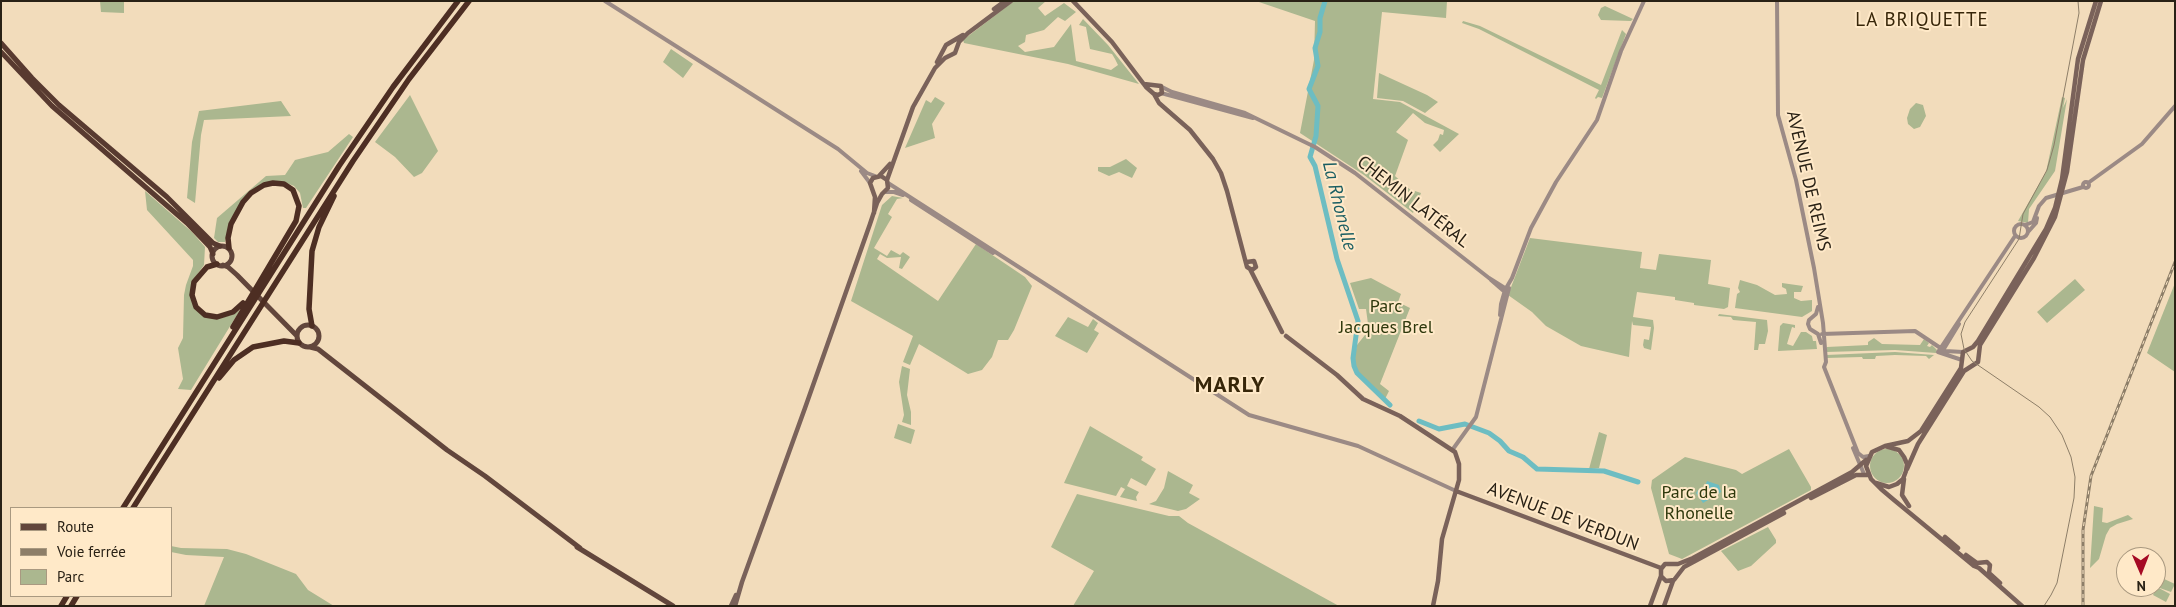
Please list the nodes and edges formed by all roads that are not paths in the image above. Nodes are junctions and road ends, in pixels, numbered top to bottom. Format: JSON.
{"nodes":[{"id":1,"x":458,"y":1,"type":"edge"},
{"id":2,"x":469,"y":1,"type":"edge"},
{"id":3,"x":606,"y":1,"type":"edge"},
{"id":4,"x":1005,"y":1,"type":"edge"},
{"id":5,"x":1011,"y":1,"type":"edge"},
{"id":6,"x":1071,"y":1,"type":"edge"},
{"id":7,"x":1644,"y":1,"type":"edge"},
{"id":8,"x":1776,"y":1,"type":"edge"},
{"id":9,"x":2096,"y":1,"type":"edge"},
{"id":10,"x":2101,"y":1,"type":"edge"},
{"id":11,"x":1,"y":43,"type":"edge"},
{"id":12,"x":950,"y":43,"type":"junction"},
{"id":13,"x":956,"y":47,"type":"junction"},
{"id":14,"x":944,"y":49,"type":"junction"},
{"id":15,"x":1,"y":52,"type":"edge"},
{"id":16,"x":950,"y":55,"type":"junction"},
{"id":17,"x":1143,"y":83,"type":"junction"},
{"id":18,"x":1154,"y":86,"type":"junction"},
{"id":19,"x":1162,"y":87,"type":"junction"},
{"id":20,"x":1154,"y":93,"type":"junction"},
{"id":21,"x":1161,"y":94,"type":"junction"},
{"id":22,"x":1162,"y":105,"type":"junction"},
{"id":23,"x":2175,"y":106,"type":"edge"},
{"id":24,"x":1265,"y":122,"type":"junction"},
{"id":25,"x":803,"y":128,"type":"junction"},
{"id":26,"x":362,"y":146,"type":"junction"},
{"id":27,"x":108,"y":150,"type":"junction"},
{"id":28,"x":124,"y":164,"type":"junction"},
{"id":29,"x":339,"y":166,"type":"junction"},
{"id":30,"x":877,"y":176,"type":"junction"},
{"id":31,"x":888,"y":182,"type":"junction"},
{"id":32,"x":870,"y":184,"type":"junction"},
{"id":33,"x":2063,"y":186,"type":"junction"},
{"id":34,"x":873,"y":192,"type":"junction"},
{"id":35,"x":884,"y":193,"type":"junction"},
{"id":36,"x":2059,"y":201,"type":"junction"},
{"id":37,"x":2038,"y":208,"type":"junction"},
{"id":38,"x":874,"y":213,"type":"junction"},
{"id":39,"x":2024,"y":225,"type":"junction"},
{"id":40,"x":2028,"y":232,"type":"junction"},
{"id":41,"x":2015,"y":236,"type":"junction"},
{"id":42,"x":287,"y":238,"type":"junction"},
{"id":43,"x":220,"y":246,"type":"junction"},
{"id":44,"x":229,"y":248,"type":"junction"},
{"id":45,"x":213,"y":254,"type":"junction"},
{"id":46,"x":232,"y":259,"type":"junction"},
{"id":47,"x":1008,"y":260,"type":"junction"},
{"id":48,"x":1250,"y":261,"type":"junction"},
{"id":49,"x":220,"y":265,"type":"junction"},
{"id":50,"x":1252,"y":269,"type":"junction"},
{"id":51,"x":237,"y":275,"type":"junction"},
{"id":52,"x":260,"y":282,"type":"junction"},
{"id":53,"x":1506,"y":291,"type":"junction"},
{"id":54,"x":1818,"y":301,"type":"junction"},
{"id":55,"x":1813,"y":317,"type":"junction"},
{"id":56,"x":1821,"y":319,"type":"junction"},
{"id":57,"x":285,"y":323,"type":"junction"},
{"id":58,"x":312,"y":326,"type":"junction"},
{"id":59,"x":302,"y":327,"type":"junction"},
{"id":60,"x":1822,"y":327,"type":"junction"},
{"id":61,"x":1814,"y":331,"type":"junction"},
{"id":62,"x":1822,"y":334,"type":"junction"},
{"id":63,"x":297,"y":336,"type":"junction"},
{"id":64,"x":319,"y":339,"type":"junction"},
{"id":65,"x":299,"y":343,"type":"junction"},
{"id":66,"x":310,"y":347,"type":"junction"},
{"id":67,"x":1971,"y":348,"type":"junction"},
{"id":68,"x":1941,"y":351,"type":"junction"},
{"id":69,"x":1962,"y":352,"type":"junction"},
{"id":70,"x":1978,"y":352,"type":"junction"},
{"id":71,"x":332,"y":360,"type":"junction"},
{"id":72,"x":1962,"y":361,"type":"junction"},
{"id":73,"x":1823,"y":362,"type":"junction"},
{"id":74,"x":1970,"y":366,"type":"junction"},
{"id":75,"x":203,"y":382,"type":"junction"},
{"id":76,"x":190,"y":418,"type":"junction"},
{"id":77,"x":1850,"y":436,"type":"junction"},
{"id":78,"x":1885,"y":446,"type":"junction"},
{"id":79,"x":1453,"y":449,"type":"junction"},
{"id":80,"x":1869,"y":457,"type":"junction"},
{"id":81,"x":1860,"y":467,"type":"junction"},
{"id":82,"x":1907,"y":468,"type":"junction"},
{"id":83,"x":1866,"y":474,"type":"junction"},
{"id":84,"x":1904,"y":477,"type":"junction"},
{"id":85,"x":1876,"y":484,"type":"junction"},
{"id":86,"x":1456,"y":491,"type":"junction"},
{"id":87,"x":124,"y":507,"type":"edge"},
{"id":88,"x":134,"y":507,"type":"edge"},
{"id":89,"x":1675,"y":565,"type":"junction"},
{"id":90,"x":1980,"y":566,"type":"junction"},
{"id":91,"x":1661,"y":568,"type":"junction"},
{"id":92,"x":1989,"y":569,"type":"junction"},
{"id":93,"x":1679,"y":572,"type":"junction"},
{"id":94,"x":1984,"y":572,"type":"junction"},
{"id":95,"x":1661,"y":576,"type":"junction"},
{"id":96,"x":1673,"y":581,"type":"junction"},
{"id":97,"x":742,"y":582,"type":"junction"},
{"id":98,"x":672,"y":606,"type":"edge"},
{"id":99,"x":731,"y":606,"type":"edge"},
{"id":100,"x":735,"y":606,"type":"edge"},
{"id":101,"x":1433,"y":606,"type":"edge"},
{"id":102,"x":1650,"y":606,"type":"edge"},
{"id":103,"x":1664,"y":606,"type":"edge"},
{"id":104,"x":2022,"y":606,"type":"edge"},
{"id":105,"x":2027,"y":606,"type":"edge"}],
"edges":[{"from":1,"to":29,"type":"highway"},
{"from":2,"to":26,"type":"highway"},
{"from":3,"to":25,"type":"street"},
{"from":4,"to":12,"type":"main road"},
{"from":5,"to":13,"type":"main road"},
{"from":6,"to":17,"type":"main road"},
{"from":7,"to":53,"type":"street"},
{"from":8,"to":54,"type":"street","name":"AVENUE DE REIMS"},
{"from":9,"to":33,"type":"main road"},
{"from":10,"to":33,"type":"main road"},
{"from":11,"to":27,"type":"highway"},
{"from":12,"to":13,"type":"main road"},
{"from":12,"to":14,"type":"main road"},
{"from":13,"to":16,"type":"main road"},
{"from":14,"to":16,"type":"main road"},
{"from":14,"to":30,"type":"main road"},
{"from":15,"to":27,"type":"highway"},
{"from":16,"to":31,"type":"main road"},
{"from":17,"to":18,"type":"main road"},
{"from":17,"to":20,"type":"main road"},
{"from":18,"to":19,"type":"main road"},
{"from":18,"to":20,"type":"main road"},
{"from":19,"to":21,"type":"main road"},
{"from":19,"to":24,"type":"street","name":"CHEMIN LATÉRAL"},
{"from":20,"to":21,"type":"main road"},
{"from":20,"to":22,"type":"main road"},
{"from":21,"to":22,"type":"main road"},
{"from":21,"to":24,"type":"street","name":"CHEMIN LATÉRAL"},
{"from":22,"to":48,"type":"main road"},
{"from":23,"to":37,"type":"street"},
{"from":24,"to":53,"type":"street","name":"CHEMIN LATÉRAL"},
{"from":25,"to":30,"type":"street"},
{"from":25,"to":32,"type":"street"},
{"from":26,"to":58,"type":"highway"},
{"from":26,"to":76,"type":"highway"},
{"from":27,"to":28,"type":"highway"},
{"from":28,"to":43,"type":"highway"},
{"from":28,"to":45,"type":"highway"},
{"from":29,"to":42,"type":"highway"},
{"from":29,"to":75,"type":"highway"},
{"from":30,"to":31,"type":"main road"},
{"from":30,"to":32,"type":"main road"},
{"from":31,"to":35,"type":"main road"},
{"from":31,"to":47,"type":"street"},
{"from":32,"to":34,"type":"main road"},
{"from":33,"to":36,"type":"main road"},
{"from":34,"to":35,"type":"main road"},
{"from":34,"to":38,"type":"main road"},
{"from":35,"to":38,"type":"main road"},
{"from":35,"to":47,"type":"street"},
{"from":36,"to":67,"type":"main road"},
{"from":36,"to":70,"type":"main road"},
{"from":37,"to":39,"type":"street"},
{"from":37,"to":40,"type":"street"},
{"from":38,"to":97,"type":"main road"},
{"from":39,"to":40,"type":"street"},
{"from":39,"to":41,"type":"street"},
{"from":40,"to":41,"type":"street"},
{"from":41,"to":68,"type":"street"},
{"from":42,"to":44,"type":"highway"},
{"from":42,"to":52,"type":"highway"},
{"from":43,"to":44,"type":"main road"},
{"from":43,"to":45,"type":"main road"},
{"from":44,"to":46,"type":"main road"},
{"from":45,"to":49,"type":"main road"},
{"from":46,"to":49,"type":"main road"},
{"from":46,"to":51,"type":"main road"},
{"from":47,"to":86,"type":"street"},
{"from":48,"to":50,"type":"main road"},
{"from":48,"to":50,"type":"main road"},
{"from":49,"to":51,"type":"main road"},
{"from":49,"to":52,"type":"highway"},
{"from":50,"to":79,"type":"main road"},
{"from":51,"to":57,"type":"main road"},
{"from":52,"to":75,"type":"highway"},
{"from":53,"to":79,"type":"street"},
{"from":54,"to":55,"type":"street","name":"AVENUE DE REIMS"},
{"from":54,"to":56,"type":"street","name":"AVENUE DE REIMS"},
{"from":55,"to":56,"type":"street"},
{"from":55,"to":61,"type":"street","name":"AVENUE DE REIMS"},
{"from":56,"to":60,"type":"street","name":"AVENUE DE REIMS"},
{"from":57,"to":59,"type":"main road"},
{"from":57,"to":63,"type":"main road"},
{"from":58,"to":59,"type":"main road"},
{"from":58,"to":64,"type":"main road"},
{"from":59,"to":63,"type":"main road"},
{"from":60,"to":61,"type":"street"},
{"from":60,"to":62,"type":"street","name":"AVENUE DE REIMS"},
{"from":61,"to":73,"type":"street","name":"AVENUE DE REIMS"},
{"from":62,"to":68,"type":"street"},
{"from":62,"to":73,"type":"street","name":"AVENUE DE REIMS"},
{"from":63,"to":65,"type":"main road"},
{"from":64,"to":66,"type":"main road"},
{"from":64,"to":71,"type":"main road"},
{"from":65,"to":66,"type":"main road"},
{"from":65,"to":76,"type":"highway"},
{"from":66,"to":71,"type":"main road"},
{"from":67,"to":69,"type":"main road"},
{"from":67,"to":70,"type":"main road"},
{"from":68,"to":69,"type":"street"},
{"from":68,"to":72,"type":"street"},
{"from":69,"to":72,"type":"main road"},
{"from":70,"to":74,"type":"main road"},
{"from":71,"to":98,"type":"main road"},
{"from":72,"to":74,"type":"main road"},
{"from":72,"to":78,"type":"main road"},
{"from":73,"to":77,"type":"street"},
{"from":74,"to":82,"type":"main road"},
{"from":75,"to":87,"type":"highway"},
{"from":76,"to":88,"type":"highway"},
{"from":77,"to":80,"type":"street"},
{"from":77,"to":81,"type":"street"},
{"from":78,"to":80,"type":"main road"},
{"from":78,"to":82,"type":"main road"},
{"from":79,"to":86,"type":"main road"},
{"from":80,"to":81,"type":"main road"},
{"from":80,"to":83,"type":"main road"},
{"from":81,"to":83,"type":"street"},
{"from":81,"to":89,"type":"main road"},
{"from":82,"to":84,"type":"main road"},
{"from":83,"to":85,"type":"main road"},
{"from":83,"to":93,"type":"main road"},
{"from":84,"to":85,"type":"main road"},
{"from":84,"to":90,"type":"main road"},
{"from":85,"to":90,"type":"main road"},
{"from":86,"to":91,"type":"main road","name":"AVENUE DE VERDUN"},
{"from":86,"to":101,"type":"main road"},
{"from":89,"to":91,"type":"main road"},
{"from":89,"to":93,"type":"main road"},
{"from":90,"to":92,"type":"main road"},
{"from":90,"to":94,"type":"main road"},
{"from":91,"to":95,"type":"main road"},
{"from":92,"to":94,"type":"main road"},
{"from":92,"to":105,"type":"main road"},
{"from":93,"to":96,"type":"main road"},
{"from":94,"to":104,"type":"main road"},
{"from":95,"to":96,"type":"main road"},
{"from":95,"to":102,"type":"main road"},
{"from":96,"to":103,"type":"main road"},
{"from":97,"to":99,"type":"main road"},
{"from":97,"to":100,"type":"main road"}]}
